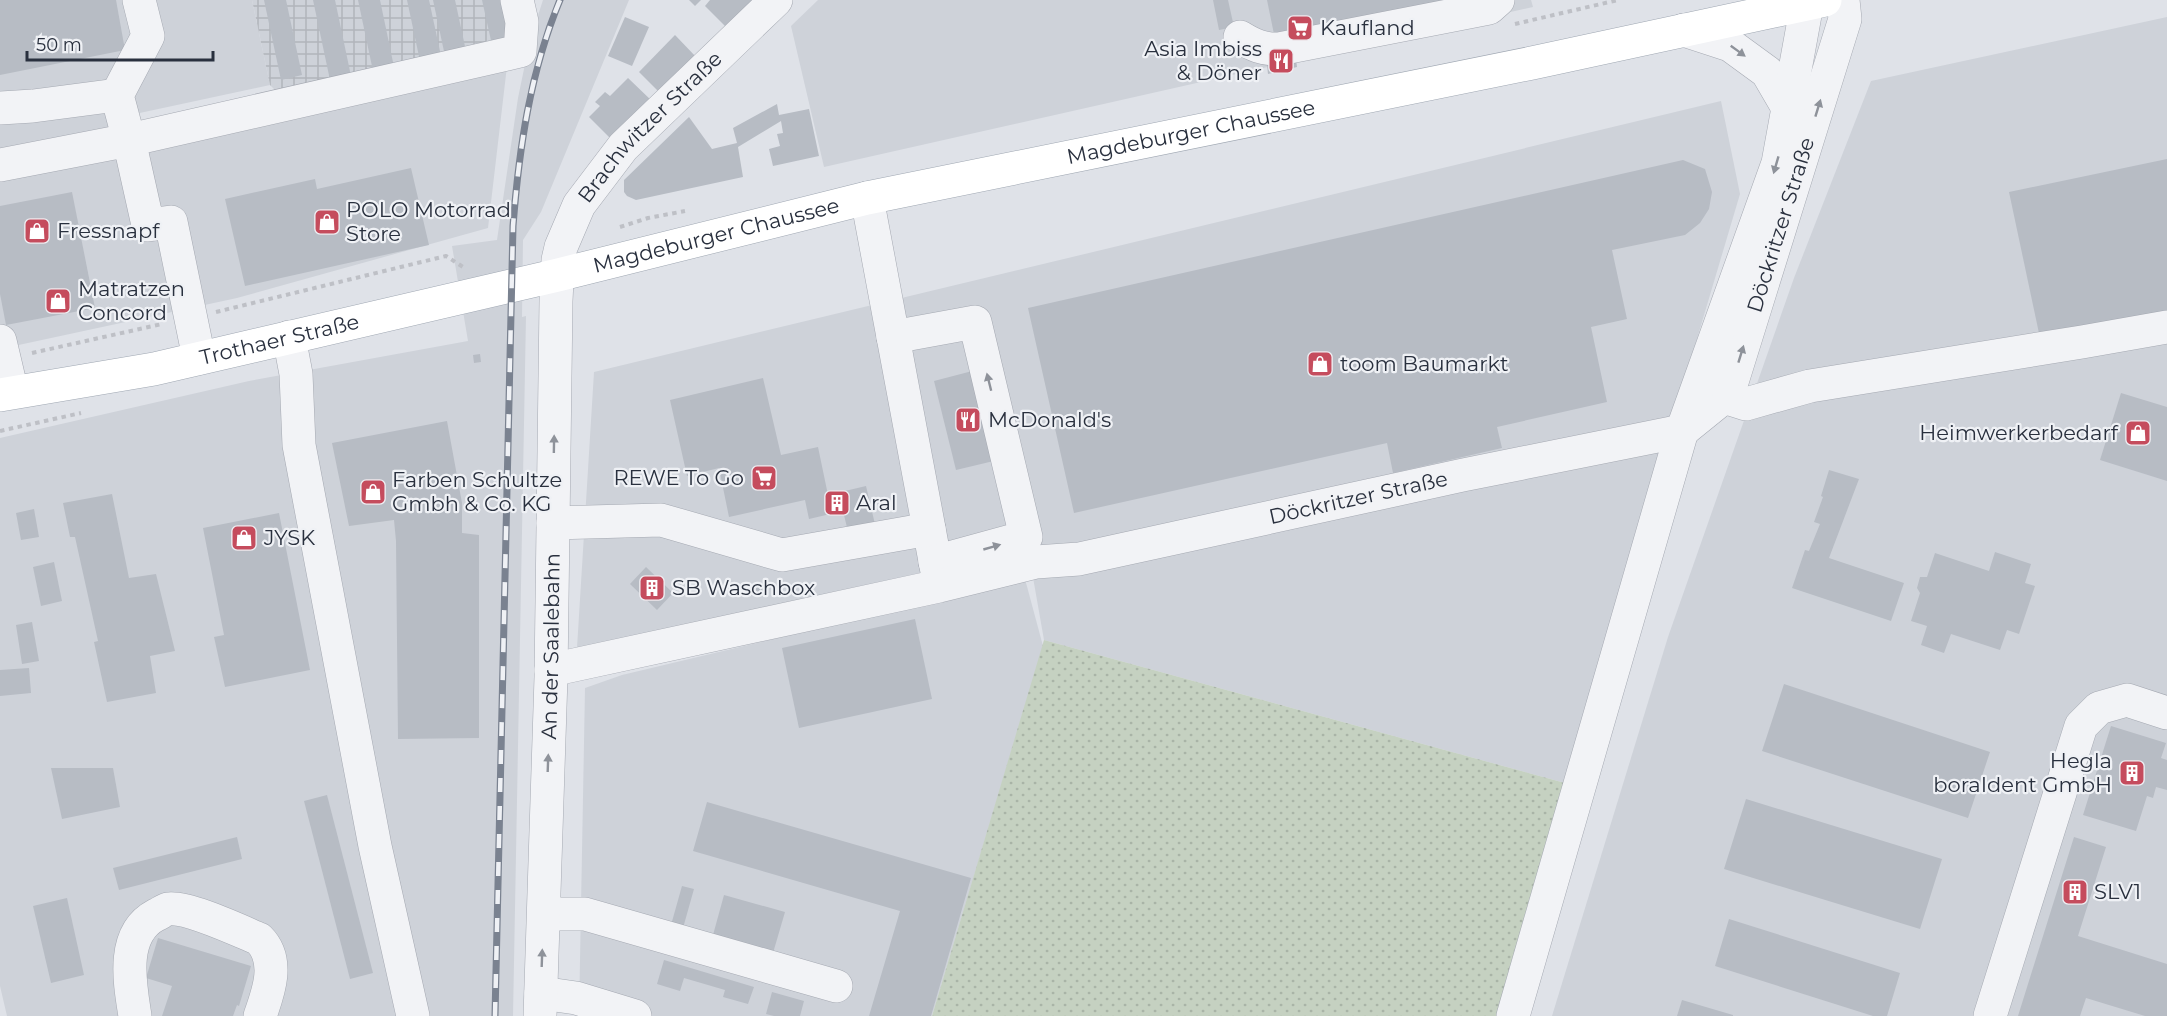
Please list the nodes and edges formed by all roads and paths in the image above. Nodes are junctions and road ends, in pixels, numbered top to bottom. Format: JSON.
{"nodes":[{"id":1,"x":139,"y":0,"type":"edge"},
{"id":2,"x":517,"y":0,"type":"edge"},
{"id":3,"x":776,"y":0,"type":"edge"},
{"id":4,"x":1498,"y":0,"type":"edge"},
{"id":5,"x":1843,"y":0,"type":"edge"},
{"id":6,"x":1816,"y":2,"type":"edge"},
{"id":7,"x":1684,"y":30,"type":"junction"},
{"id":8,"x":1240,"y":37,"type":"dead end"},
{"id":9,"x":117,"y":95,"type":"junction"},
{"id":10,"x":0,"y":108,"type":"edge"},
{"id":11,"x":1788,"y":108,"type":"junction"},
{"id":12,"x":129,"y":140,"type":"junction"},
{"id":13,"x":0,"y":165,"type":"edge"},
{"id":14,"x":867,"y":198,"type":"junction"},
{"id":15,"x":466,"y":269,"type":"dead end"},
{"id":16,"x":558,"y":275,"type":"junction"},
{"id":17,"x":192,"y":318,"type":"junction"},
{"id":18,"x":2167,"y":327,"type":"edge"},
{"id":19,"x":289,"y":337,"type":"junction"},
{"id":20,"x":893,"y":337,"type":"junction"},
{"id":21,"x":2,"y":350,"type":"edge"},
{"id":22,"x":199,"y":358,"type":"junction"},
{"id":23,"x":6,"y":393,"type":"edge"},
{"id":24,"x":1724,"y":398,"type":"junction"},
{"id":25,"x":1682,"y":431,"type":"junction"},
{"id":26,"x":553,"y":523,"type":"junction"},
{"id":27,"x":929,"y":529,"type":"junction"},
{"id":28,"x":937,"y":574,"type":"junction"},
{"id":29,"x":551,"y":670,"type":"junction"},
{"id":30,"x":2167,"y":712,"type":"edge"},
{"id":31,"x":544,"y":914,"type":"junction"},
{"id":32,"x":836,"y":986,"type":"dead end"},
{"id":33,"x":541,"y":1005,"type":"edge"},
{"id":34,"x":135,"y":1016,"type":"edge"},
{"id":35,"x":260,"y":1016,"type":"edge"},
{"id":36,"x":413,"y":1016,"type":"edge"},
{"id":37,"x":635,"y":1016,"type":"edge"},
{"id":38,"x":1513,"y":1016,"type":"edge"},
{"id":39,"x":1990,"y":1016,"type":"edge"}],
"edges":[{"from":1,"to":9,"type":"street"},
{"from":2,"to":12,"type":"street"},
{"from":3,"to":16,"type":"street","name":"Brachwitzer Straße"},
{"from":4,"to":8,"type":"street"},
{"from":24,"to":5,"type":"street","name":"Döckritzer Straße","one_way":true},
{"from":6,"to":7,"type":"main road","name":"Magdeburger Chaussee"},
{"from":6,"to":11,"type":"street","name":"Döckritzer Straße"},
{"from":7,"to":11,"type":"street","name":"Döckritzer Straße","one_way":true},
{"from":7,"to":14,"type":"main road","name":"Magdeburger Chaussee"},
{"from":9,"to":10,"type":"street"},
{"from":9,"to":12,"type":"street"},
{"from":11,"to":25,"type":"street","name":"Döckritzer Straße","one_way":true},
{"from":12,"to":13,"type":"street"},
{"from":12,"to":17,"type":"street"},
{"from":14,"to":16,"type":"main road","name":"Magdeburger Chaussee"},
{"from":14,"to":20,"type":"street"},
{"from":15,"to":17,"type":"path"},
{"from":16,"to":19,"type":"main road","name":"Trothaer Straße"},
{"from":26,"to":16,"type":"street","name":"An der Saalebahn","one_way":true},
{"from":17,"to":21,"type":"path"},
{"from":17,"to":22,"type":"street"},
{"from":18,"to":24,"type":"street"},
{"from":19,"to":22,"type":"main road","name":"Trothaer Straße"},
{"from":19,"to":36,"type":"street"},
{"from":20,"to":27,"type":"street"},
{"from":28,"to":20,"type":"street","one_way":true},
{"from":21,"to":23,"type":"street"},
{"from":22,"to":23,"type":"main road","name":"Trothaer Straße"},
{"from":24,"to":25,"type":"street","name":"Döckritzer Straße"},
{"from":25,"to":28,"type":"street","name":"Döckritzer Straße"},
{"from":25,"to":38,"type":"street","name":"Döckritzer Straße"},
{"from":26,"to":27,"type":"street"},
{"from":26,"to":29,"type":"street","name":"An der Saalebahn"},
{"from":27,"to":28,"type":"street"},
{"from":28,"to":29,"type":"street"},
{"from":31,"to":29,"type":"street","name":"An der Saalebahn","one_way":true},
{"from":30,"to":39,"type":"street"},
{"from":31,"to":32,"type":"street"},
{"from":33,"to":31,"type":"street","name":"An der Saalebahn","one_way":true},
{"from":33,"to":37,"type":"street"},
{"from":34,"to":35,"type":"street"}]}
